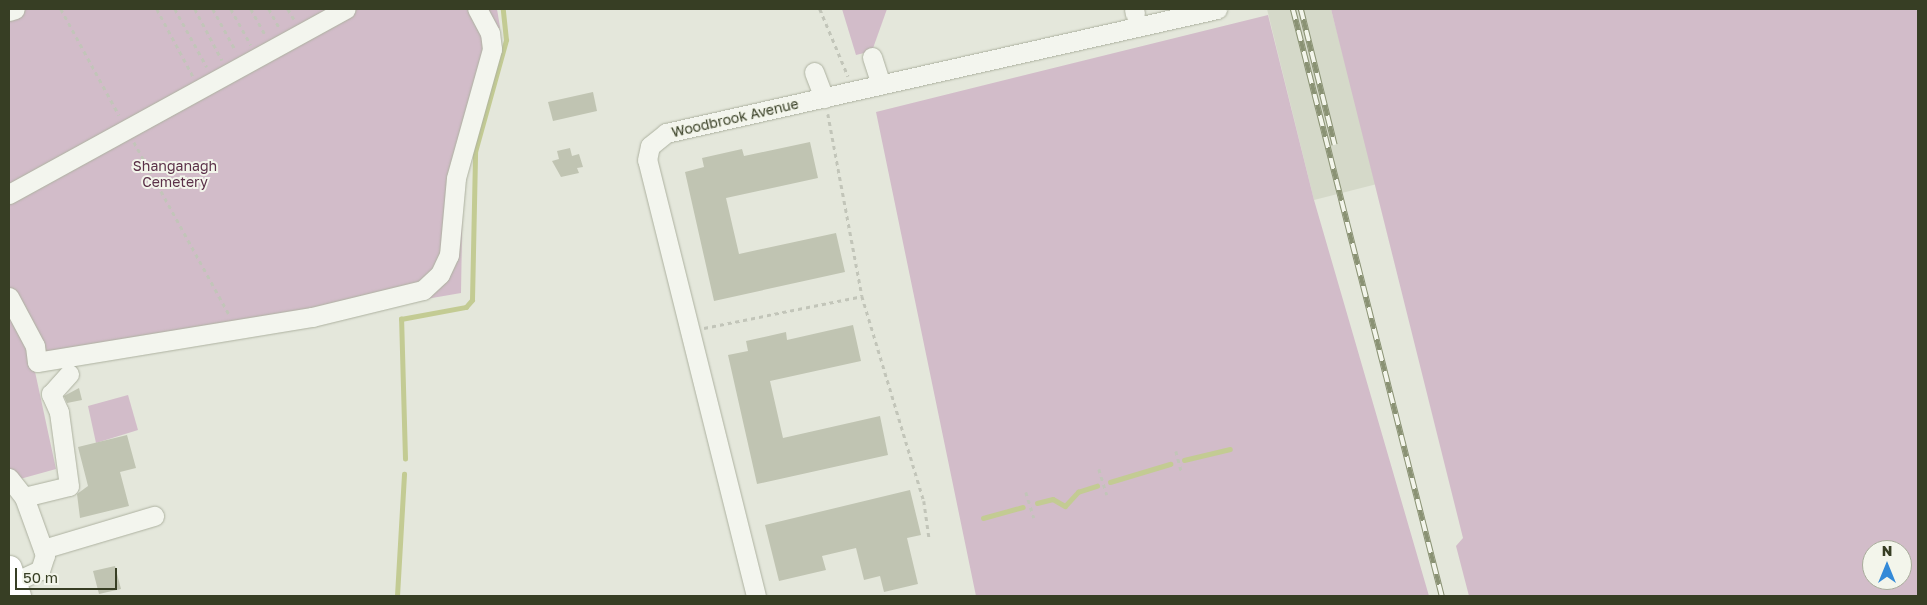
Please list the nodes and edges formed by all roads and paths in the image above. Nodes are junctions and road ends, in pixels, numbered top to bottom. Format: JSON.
{"nodes":[{"id":1,"x":14,"y":9,"type":"edge"},
{"id":2,"x":61,"y":9,"type":"edge"},
{"id":3,"x":157,"y":9,"type":"edge"},
{"id":4,"x":176,"y":9,"type":"edge"},
{"id":5,"x":195,"y":9,"type":"edge"},
{"id":6,"x":213,"y":9,"type":"edge"},
{"id":7,"x":231,"y":9,"type":"edge"},
{"id":8,"x":251,"y":9,"type":"edge"},
{"id":9,"x":269,"y":9,"type":"edge"},
{"id":10,"x":346,"y":9,"type":"edge"},
{"id":11,"x":477,"y":9,"type":"edge"},
{"id":12,"x":820,"y":9,"type":"edge"},
{"id":13,"x":1217,"y":9,"type":"edge"},
{"id":14,"x":9,"y":11,"type":"edge"},
{"id":15,"x":327,"y":14,"type":"edge"},
{"id":16,"x":872,"y":57,"type":"dead end"},
{"id":17,"x":244,"y":65,"type":"junction"},
{"id":18,"x":814,"y":72,"type":"dead end"},
{"id":19,"x":881,"y":85,"type":"junction"},
{"id":20,"x":854,"y":91,"type":"junction"},
{"id":21,"x":824,"y":98,"type":"junction"},
{"id":22,"x":127,"y":129,"type":"junction"},
{"id":23,"x":9,"y":194,"type":"edge"},
{"id":24,"x":862,"y":296,"type":"junction"},
{"id":25,"x":9,"y":297,"type":"edge"},
{"id":26,"x":231,"y":319,"type":"dead end"},
{"id":27,"x":690,"y":328,"type":"junction"},
{"id":28,"x":69,"y":374,"type":"dead end"},
{"id":29,"x":1176,"y":451,"type":"dead end"},
{"id":30,"x":1099,"y":469,"type":"dead end"},
{"id":31,"x":1182,"y":473,"type":"dead end"},
{"id":32,"x":9,"y":478,"type":"edge"},
{"id":33,"x":1026,"y":492,"type":"dead end"},
{"id":34,"x":1107,"y":495,"type":"dead end"},
{"id":35,"x":24,"y":497,"type":"junction"},
{"id":36,"x":154,"y":516,"type":"dead end"},
{"id":37,"x":1034,"y":518,"type":"dead end"},
{"id":38,"x":929,"y":538,"type":"dead end"},
{"id":39,"x":43,"y":549,"type":"junction"},
{"id":40,"x":14,"y":582,"type":"edge"},
{"id":41,"x":756,"y":596,"type":"edge"}],
"edges":[{"from":1,"to":14,"type":"street"},
{"from":2,"to":22,"type":"path"},
{"from":3,"to":17,"type":"path"},
{"from":4,"to":17,"type":"path"},
{"from":5,"to":17,"type":"path"},
{"from":6,"to":17,"type":"path"},
{"from":7,"to":17,"type":"path"},
{"from":8,"to":17,"type":"path"},
{"from":9,"to":17,"type":"path"},
{"from":10,"to":15,"type":"street"},
{"from":11,"to":25,"type":"street"},
{"from":12,"to":20,"type":"path"},
{"from":13,"to":19,"type":"street","name":"Woodbrook Avenue"},
{"from":15,"to":17,"type":"street"},
{"from":16,"to":19,"type":"street"},
{"from":17,"to":22,"type":"street"},
{"from":18,"to":21,"type":"street"},
{"from":19,"to":20,"type":"street","name":"Woodbrook Avenue"},
{"from":20,"to":21,"type":"street","name":"Woodbrook Avenue"},
{"from":21,"to":24,"type":"path"},
{"from":21,"to":27,"type":"street","name":"Woodbrook Avenue"},
{"from":22,"to":23,"type":"street"},
{"from":22,"to":26,"type":"path"},
{"from":24,"to":27,"type":"path"},
{"from":24,"to":38,"type":"path"},
{"from":27,"to":41,"type":"street","name":"Woodbrook Avenue"},
{"from":28,"to":35,"type":"street"},
{"from":29,"to":31,"type":"path"},
{"from":30,"to":34,"type":"path"},
{"from":32,"to":35,"type":"street"},
{"from":33,"to":37,"type":"path"},
{"from":35,"to":39,"type":"street"},
{"from":36,"to":39,"type":"street"},
{"from":39,"to":40,"type":"street"}]}
